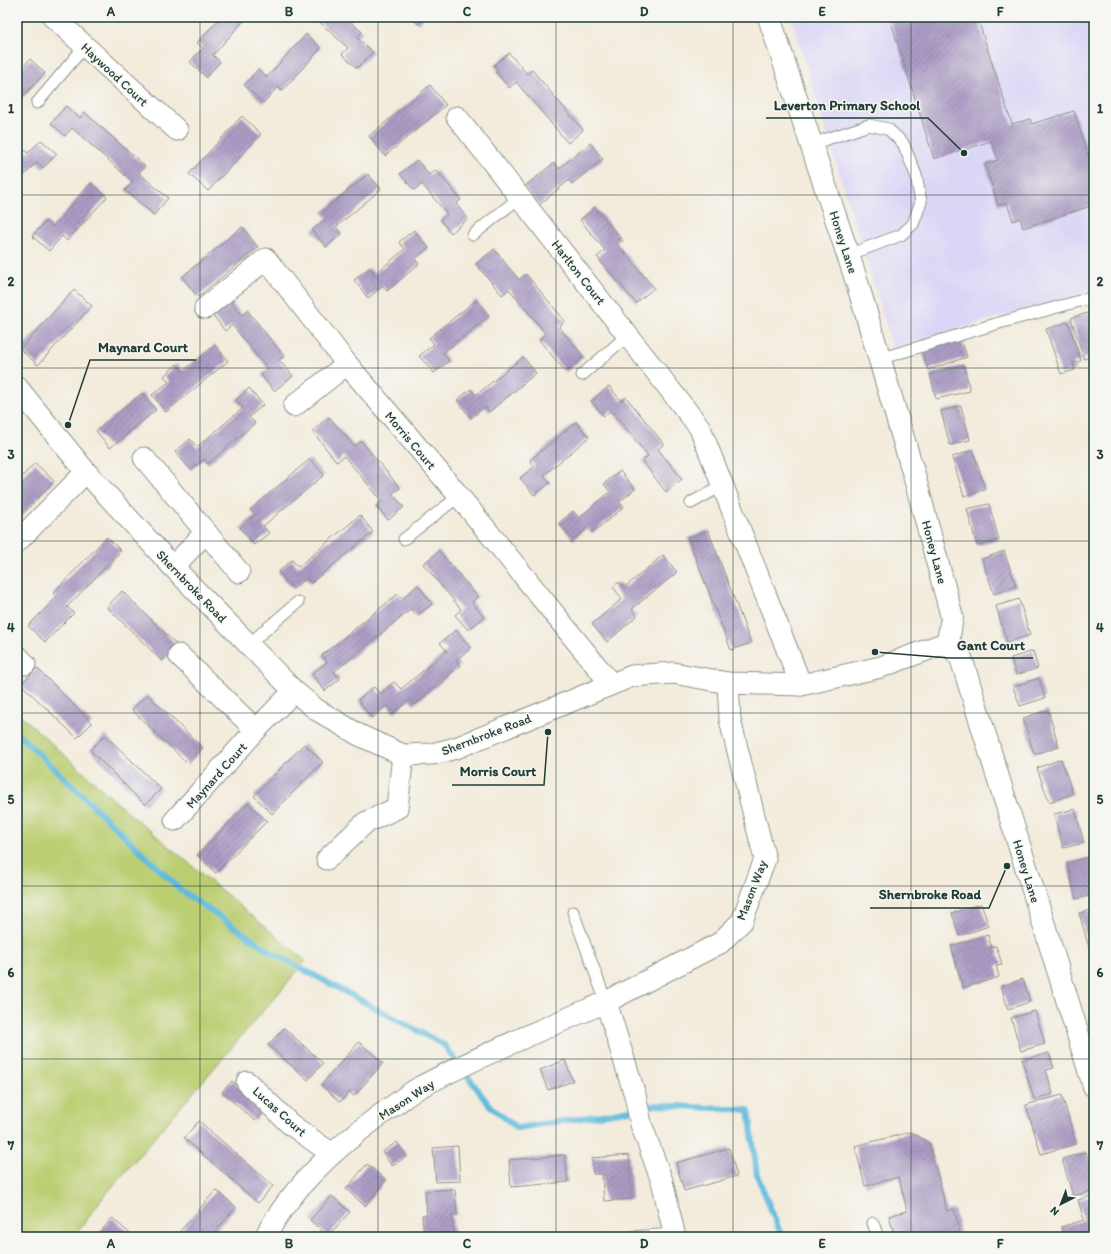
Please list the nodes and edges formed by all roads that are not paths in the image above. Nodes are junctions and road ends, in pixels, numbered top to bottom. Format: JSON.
{"nodes":[{"id":1,"x":53,"y":17,"type":"edge"},
{"id":2,"x":769,"y":17,"type":"edge"},
{"id":3,"x":85,"y":46,"type":"junction"},
{"id":4,"x":37,"y":103,"type":"dead end"},
{"id":5,"x":457,"y":117,"type":"dead end"},
{"id":6,"x":177,"y":130,"type":"dead end"},
{"id":7,"x":812,"y":144,"type":"junction"},
{"id":8,"x":520,"y":197,"type":"junction"},
{"id":9,"x":473,"y":235,"type":"dead end"},
{"id":10,"x":848,"y":255,"type":"junction"},
{"id":11,"x":1094,"y":297,"type":"edge"},
{"id":12,"x":205,"y":308,"type":"dead end"},
{"id":13,"x":628,"y":335,"type":"junction"},
{"id":14,"x":879,"y":358,"type":"junction"},
{"id":15,"x":347,"y":364,"type":"junction"},
{"id":16,"x":582,"y":375,"type":"dead end"},
{"id":17,"x":17,"y":387,"type":"edge"},
{"id":18,"x":294,"y":406,"type":"dead end"},
{"id":19,"x":144,"y":458,"type":"dead end"},
{"id":20,"x":86,"y":472,"type":"junction"},
{"id":21,"x":723,"y":485,"type":"junction"},
{"id":22,"x":458,"y":496,"type":"junction"},
{"id":23,"x":691,"y":503,"type":"dead end"},
{"id":24,"x":206,"y":532,"type":"junction"},
{"id":25,"x":404,"y":540,"type":"dead end"},
{"id":26,"x":17,"y":542,"type":"edge"},
{"id":27,"x":173,"y":567,"type":"junction"},
{"id":28,"x":240,"y":572,"type":"dead end"},
{"id":29,"x":298,"y":602,"type":"dead end"},
{"id":30,"x":948,"y":642,"type":"junction"},
{"id":31,"x":249,"y":644,"type":"junction"},
{"id":32,"x":179,"y":655,"type":"dead end"},
{"id":33,"x":728,"y":683,"type":"junction"},
{"id":34,"x":611,"y":684,"type":"junction"},
{"id":35,"x":802,"y":685,"type":"junction"},
{"id":36,"x":294,"y":691,"type":"junction"},
{"id":37,"x":256,"y":730,"type":"junction"},
{"id":38,"x":403,"y":755,"type":"junction"},
{"id":39,"x":176,"y":820,"type":"dead end"},
{"id":40,"x":327,"y":859,"type":"dead end"},
{"id":41,"x":573,"y":912,"type":"dead end"},
{"id":42,"x":606,"y":1002,"type":"junction"},
{"id":43,"x":248,"y":1082,"type":"dead end"},
{"id":44,"x":1094,"y":1086,"type":"edge"},
{"id":45,"x":332,"y":1154,"type":"junction"},
{"id":46,"x":873,"y":1223,"type":"dead end"},
{"id":47,"x":675,"y":1235,"type":"edge"},
{"id":48,"x":264,"y":1237,"type":"edge"},
{"id":49,"x":631,"y":1237,"type":"edge"},
{"id":50,"x":878,"y":1237,"type":"edge"}],
"edges":[{"from":1,"to":3,"type":"street","name":"Haywood Court"},
{"from":2,"to":7,"type":"street","name":"Honey Lane"},
{"from":3,"to":4,"type":"lane"},
{"from":3,"to":6,"type":"street","name":"Haywood Court"},
{"from":5,"to":8,"type":"street","name":"Harlton Court"},
{"from":7,"to":10,"type":"street","name":"Honey Lane"},
{"from":7,"to":10,"type":"lane"},
{"from":8,"to":9,"type":"lane"},
{"from":8,"to":13,"type":"street","name":"Harlton Court"},
{"from":10,"to":14,"type":"street","name":"Honey Lane"},
{"from":11,"to":14,"type":"lane"},
{"from":12,"to":15,"type":"street","name":"Morris Court"},
{"from":13,"to":16,"type":"lane"},
{"from":13,"to":21,"type":"street","name":"Harlton Court"},
{"from":14,"to":30,"type":"street","name":"Honey Lane"},
{"from":15,"to":18,"type":"street"},
{"from":15,"to":22,"type":"street","name":"Morris Court"},
{"from":17,"to":20,"type":"street","name":"Shernbroke Road"},
{"from":19,"to":24,"type":"street"},
{"from":20,"to":26,"type":"street"},
{"from":20,"to":27,"type":"street","name":"Shernbroke Road"},
{"from":21,"to":23,"type":"lane"},
{"from":21,"to":35,"type":"street","name":"Harlton Court"},
{"from":22,"to":25,"type":"lane"},
{"from":22,"to":34,"type":"street","name":"Morris Court"},
{"from":24,"to":27,"type":"street"},
{"from":24,"to":28,"type":"street"},
{"from":27,"to":31,"type":"street","name":"Shernbroke Road"},
{"from":29,"to":31,"type":"lane"},
{"from":30,"to":35,"type":"street","name":"Shernbroke Road"},
{"from":30,"to":44,"type":"street","name":"Honey Lane"},
{"from":31,"to":36,"type":"street","name":"Shernbroke Road"},
{"from":32,"to":37,"type":"street","name":"Maynard Court"},
{"from":33,"to":34,"type":"street","name":"Shernbroke Road"},
{"from":33,"to":35,"type":"street","name":"Shernbroke Road"},
{"from":33,"to":42,"type":"street","name":"Mason Way"},
{"from":34,"to":38,"type":"street","name":"Shernbroke Road"},
{"from":36,"to":37,"type":"street","name":"Maynard Court"},
{"from":36,"to":38,"type":"street","name":"Shernbroke Road"},
{"from":37,"to":39,"type":"street","name":"Maynard Court"},
{"from":38,"to":40,"type":"street"},
{"from":41,"to":42,"type":"lane"},
{"from":42,"to":45,"type":"street","name":"Mason Way"},
{"from":42,"to":47,"type":"street"},
{"from":43,"to":45,"type":"street","name":"Lucas Court"},
{"from":45,"to":48,"type":"street","name":"Mason Way"},
{"from":46,"to":50,"type":"lane"},
{"from":47,"to":49,"type":"lane"}]}
